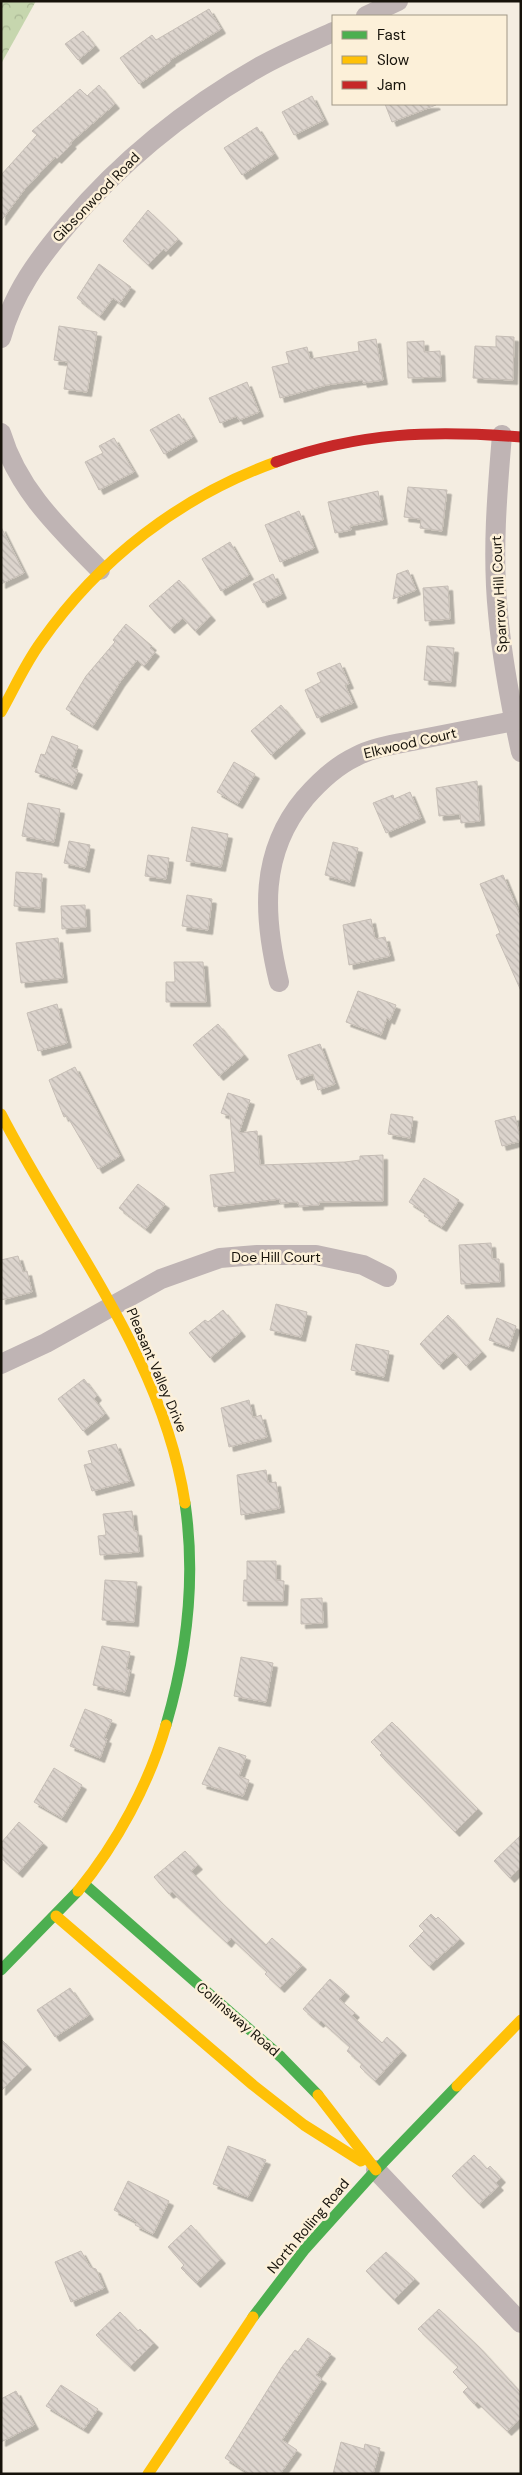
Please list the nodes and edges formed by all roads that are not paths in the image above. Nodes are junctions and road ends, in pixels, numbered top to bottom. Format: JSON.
{"nodes":[{"id":1,"x":398,"y":1,"type":"edge"},
{"id":2,"x":368,"y":15,"type":"edge"},
{"id":3,"x":332,"y":32,"type":"edge"},
{"id":4,"x":1,"y":338,"type":"edge"},
{"id":5,"x":1,"y":433,"type":"edge"},
{"id":6,"x":511,"y":436,"type":"edge"},
{"id":7,"x":100,"y":570,"type":"junction"},
{"id":8,"x":1,"y":712,"type":"edge"},
{"id":9,"x":514,"y":721,"type":"junction"},
{"id":10,"x":521,"y":752,"type":"edge"},
{"id":11,"x":280,"y":982,"type":"dead end"},
{"id":12,"x":1,"y":1114,"type":"edge"},
{"id":13,"x":387,"y":1277,"type":"dead end"},
{"id":14,"x":113,"y":1307,"type":"junction"},
{"id":15,"x":1,"y":1364,"type":"edge"},
{"id":16,"x":84,"y":1884,"type":"junction"},
{"id":17,"x":56,"y":1916,"type":"junction"},
{"id":18,"x":1,"y":1970,"type":"edge"},
{"id":19,"x":521,"y":2020,"type":"edge"},
{"id":20,"x":376,"y":2170,"type":"junction"},
{"id":21,"x":521,"y":2323,"type":"edge"},
{"id":22,"x":154,"y":2472,"type":"edge"}],
"edges":[{"from":1,"to":2,"type":"street"},
{"from":3,"to":4,"type":"street","name":"Gibsonwood Road"},
{"from":5,"to":7,"type":"street"},
{"from":6,"to":7,"type":"street"},
{"from":6,"to":9,"type":"street","name":"Sparrow Hill Court"},
{"from":7,"to":8,"type":"street"},
{"from":9,"to":10,"type":"street","name":"Sparrow Hill Court"},
{"from":9,"to":11,"type":"street","name":"Elkwood Court"},
{"from":12,"to":14,"type":"street","name":"Pleasant Valley Drive"},
{"from":13,"to":14,"type":"street","name":"Doe Hill Court"},
{"from":14,"to":15,"type":"street","name":"Doe Hill Court"},
{"from":14,"to":16,"type":"street","name":"Pleasant Valley Drive"},
{"from":16,"to":17,"type":"street","name":"Pleasant Valley Drive"},
{"from":16,"to":20,"type":"street","name":"Collinsway Road"},
{"from":17,"to":18,"type":"street","name":"Pleasant Valley Drive"},
{"from":17,"to":20,"type":"street","name":"Collinsway Road"},
{"from":19,"to":20,"type":"street","name":"North Rolling Road"},
{"from":20,"to":21,"type":"street","name":"Collinsway Road"},
{"from":20,"to":22,"type":"street","name":"North Rolling Road"}]}
